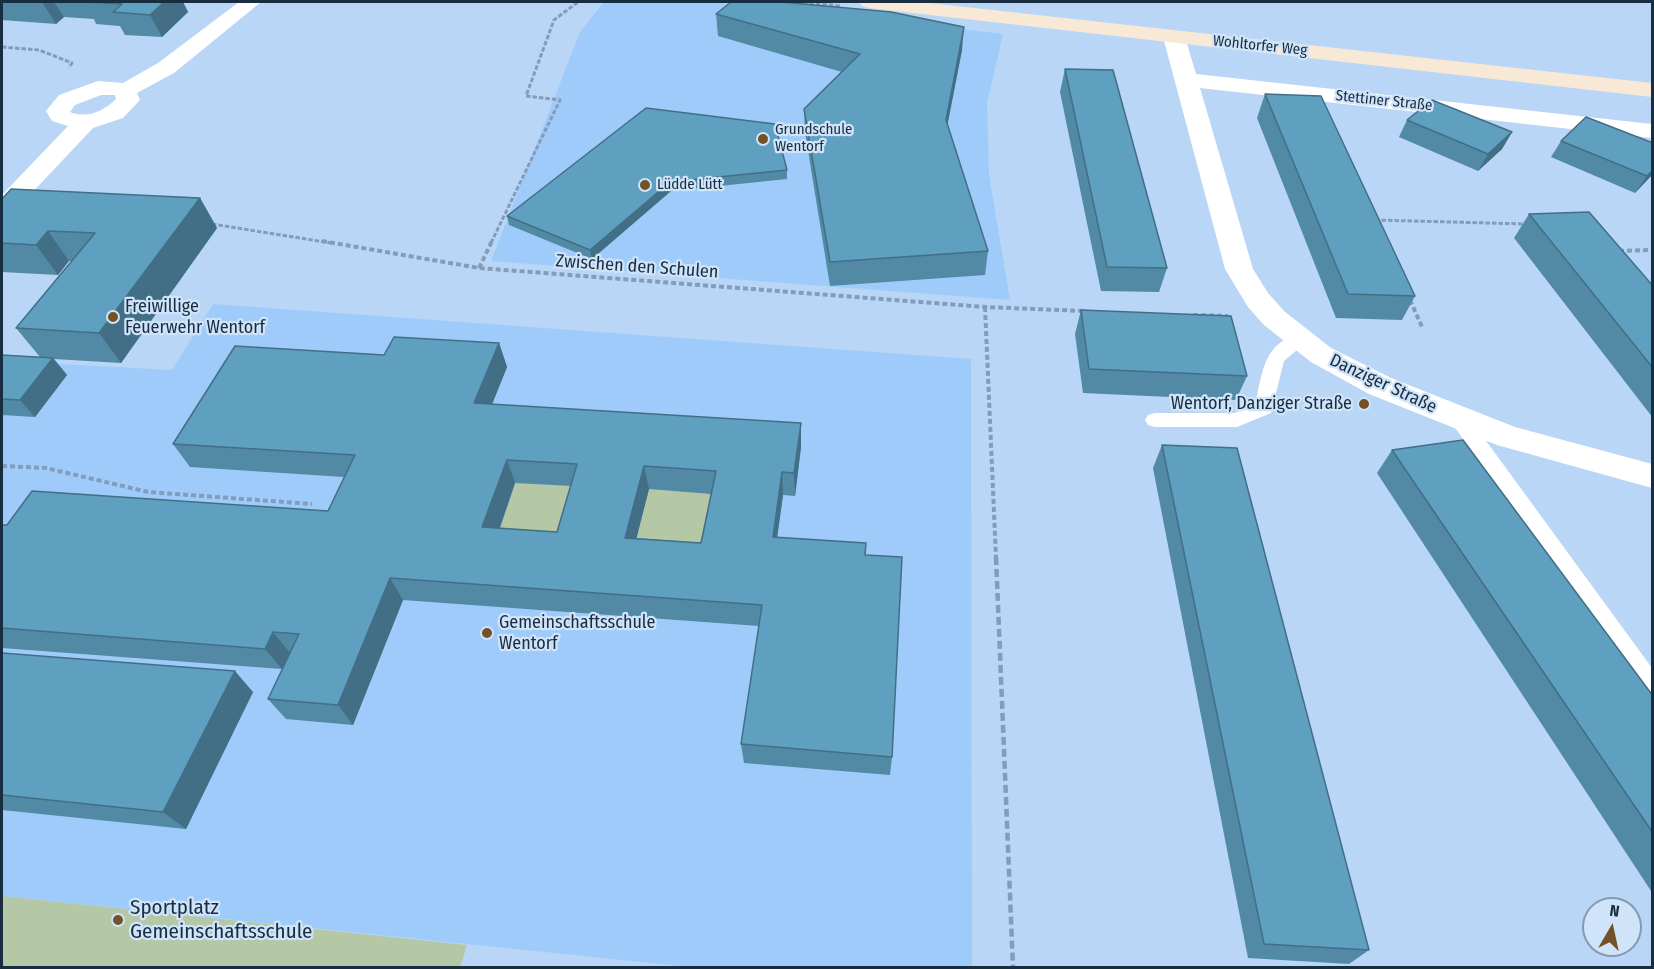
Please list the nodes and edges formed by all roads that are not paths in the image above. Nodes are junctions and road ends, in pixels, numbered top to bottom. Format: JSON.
{"nodes":[{"id":1,"x":250,"y":2,"type":"edge"},
{"id":2,"x":869,"y":2,"type":"edge"},
{"id":3,"x":1174,"y":37,"type":"junction"},
{"id":4,"x":1186,"y":80,"type":"junction"},
{"id":5,"x":1653,"y":90,"type":"edge"},
{"id":6,"x":125,"y":91,"type":"junction"},
{"id":7,"x":86,"y":121,"type":"junction"},
{"id":8,"x":1653,"y":131,"type":"edge"},
{"id":9,"x":2,"y":209,"type":"edge"},
{"id":10,"x":1301,"y":339,"type":"junction"},
{"id":11,"x":1458,"y":417,"type":"junction"},
{"id":12,"x":1155,"y":420,"type":"dead end"},
{"id":13,"x":1653,"y":476,"type":"edge"},
{"id":14,"x":1653,"y":687,"type":"edge"}],
"edges":[{"from":1,"to":6,"type":"street"},
{"from":2,"to":3,"type":"main road","name":"Wohltorfer Weg"},
{"from":3,"to":4,"type":"street","name":"Danziger Straße"},
{"from":3,"to":5,"type":"main road","name":"Wohltorfer Weg"},
{"from":4,"to":8,"type":"street","name":"Stettiner Straße"},
{"from":4,"to":10,"type":"street","name":"Danziger Straße"},
{"from":6,"to":7,"type":"street"},
{"from":6,"to":7,"type":"street"},
{"from":7,"to":9,"type":"street"},
{"from":10,"to":11,"type":"street","name":"Danziger Straße"},
{"from":10,"to":12,"type":"lane"},
{"from":11,"to":13,"type":"street","name":"Danziger Straße"},
{"from":11,"to":14,"type":"lane"}]}
